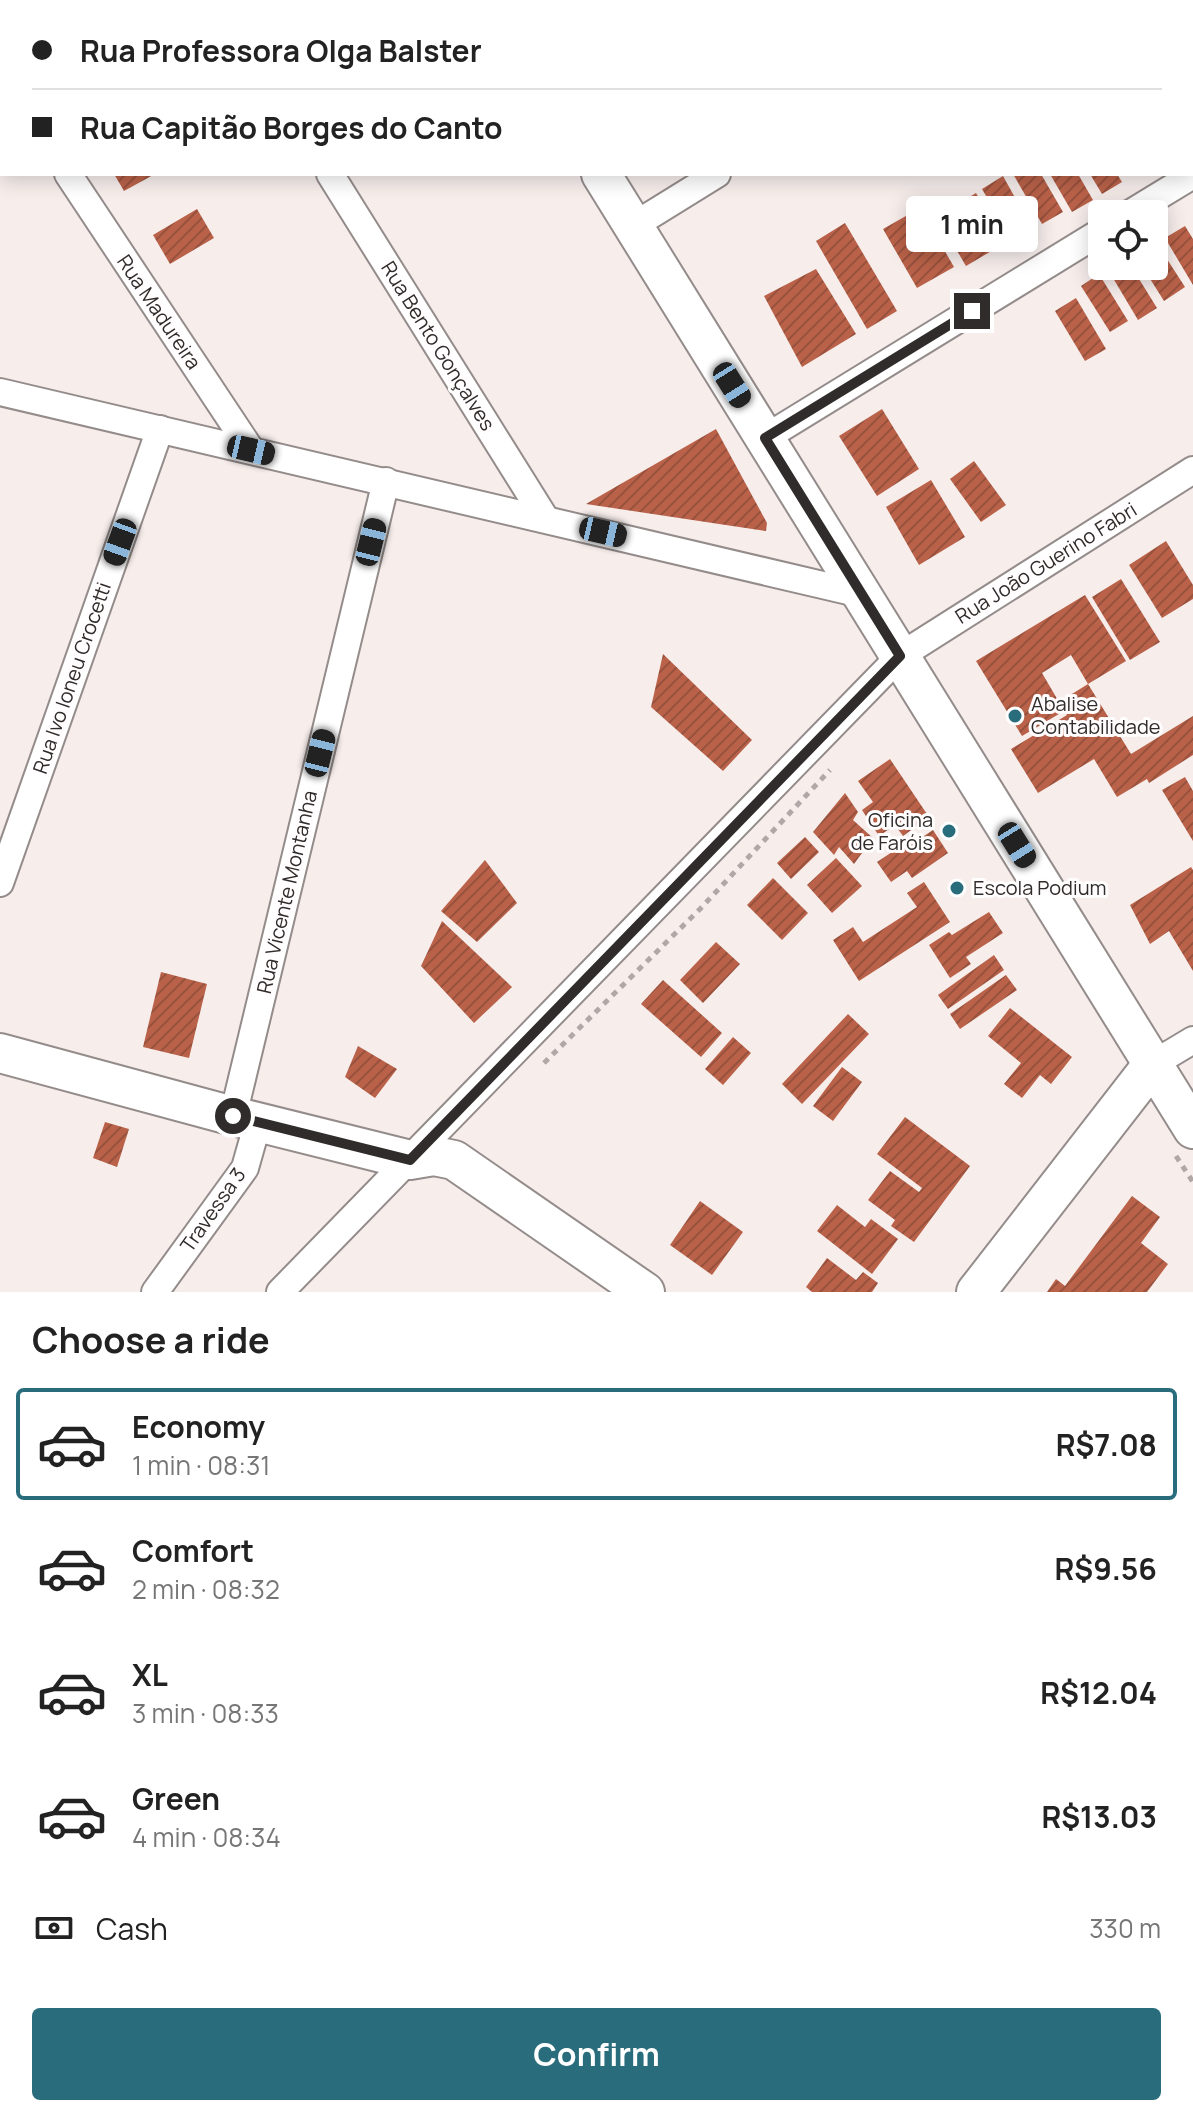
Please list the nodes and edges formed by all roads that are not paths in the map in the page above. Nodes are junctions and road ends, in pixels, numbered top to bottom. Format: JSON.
{"nodes":[{"id":1,"x":69,"y":176,"type":"edge"},
{"id":2,"x":331,"y":176,"type":"edge"},
{"id":3,"x":602,"y":176,"type":"edge"},
{"id":4,"x":714,"y":176,"type":"edge"},
{"id":5,"x":1191,"y":176,"type":"edge"},
{"id":6,"x":1152,"y":200,"type":"edge"},
{"id":7,"x":633,"y":226,"type":"junction"},
{"id":8,"x":1088,"y":240,"type":"edge"},
{"id":9,"x":0,"y":392,"type":"edge"},
{"id":10,"x":160,"y":429,"type":"junction"},
{"id":11,"x":765,"y":438,"type":"junction"},
{"id":12,"x":251,"y":450,"type":"junction"},
{"id":13,"x":1193,"y":470,"type":"edge"},
{"id":14,"x":386,"y":481,"type":"junction"},
{"id":15,"x":545,"y":518,"type":"junction"},
{"id":16,"x":861,"y":594,"type":"junction"},
{"id":17,"x":900,"y":656,"type":"junction"},
{"id":18,"x":0,"y":883,"type":"edge"},
{"id":19,"x":1193,"y":1040,"type":"edge"},
{"id":20,"x":0,"y":1053,"type":"edge"},
{"id":21,"x":1153,"y":1064,"type":"junction"},
{"id":22,"x":246,"y":1119,"type":"junction"},
{"id":23,"x":1182,"y":1139,"type":"edge"},
{"id":24,"x":410,"y":1160,"type":"junction"},
{"id":25,"x":155,"y":1292,"type":"edge"},
{"id":26,"x":280,"y":1292,"type":"edge"},
{"id":27,"x":645,"y":1292,"type":"edge"},
{"id":28,"x":976,"y":1292,"type":"edge"}],
"edges":[{"from":1,"to":12,"type":"street","name":"Rua Madureira"},
{"from":2,"to":15,"type":"street","name":"Rua Bento Gonçalves"},
{"from":3,"to":7,"type":"main road"},
{"from":4,"to":7,"type":"street"},
{"from":5,"to":6,"type":"street"},
{"from":7,"to":11,"type":"main road"},
{"from":8,"to":11,"type":"street"},
{"from":9,"to":10,"type":"street"},
{"from":10,"to":12,"type":"street"},
{"from":10,"to":18,"type":"street","name":"Rua Ivo Ioneu Crocetti"},
{"from":11,"to":16,"type":"main road"},
{"from":12,"to":14,"type":"street"},
{"from":13,"to":17,"type":"street","name":"Rua João Guerino Fabri"},
{"from":14,"to":15,"type":"street"},
{"from":14,"to":22,"type":"street","name":"Rua Vicente Montanha"},
{"from":15,"to":16,"type":"street"},
{"from":16,"to":17,"type":"main road"},
{"from":17,"to":21,"type":"main road"},
{"from":17,"to":24,"type":"street","name":"Rua João Guerino Fabri"},
{"from":19,"to":21,"type":"street"},
{"from":20,"to":22,"type":"main road"},
{"from":21,"to":23,"type":"main road"},
{"from":21,"to":28,"type":"main road"},
{"from":22,"to":24,"type":"main road"},
{"from":22,"to":25,"type":"street","name":"Travessa 3"},
{"from":24,"to":26,"type":"street","name":"Rua João Guerino Fabri"},
{"from":24,"to":27,"type":"main road"}]}
